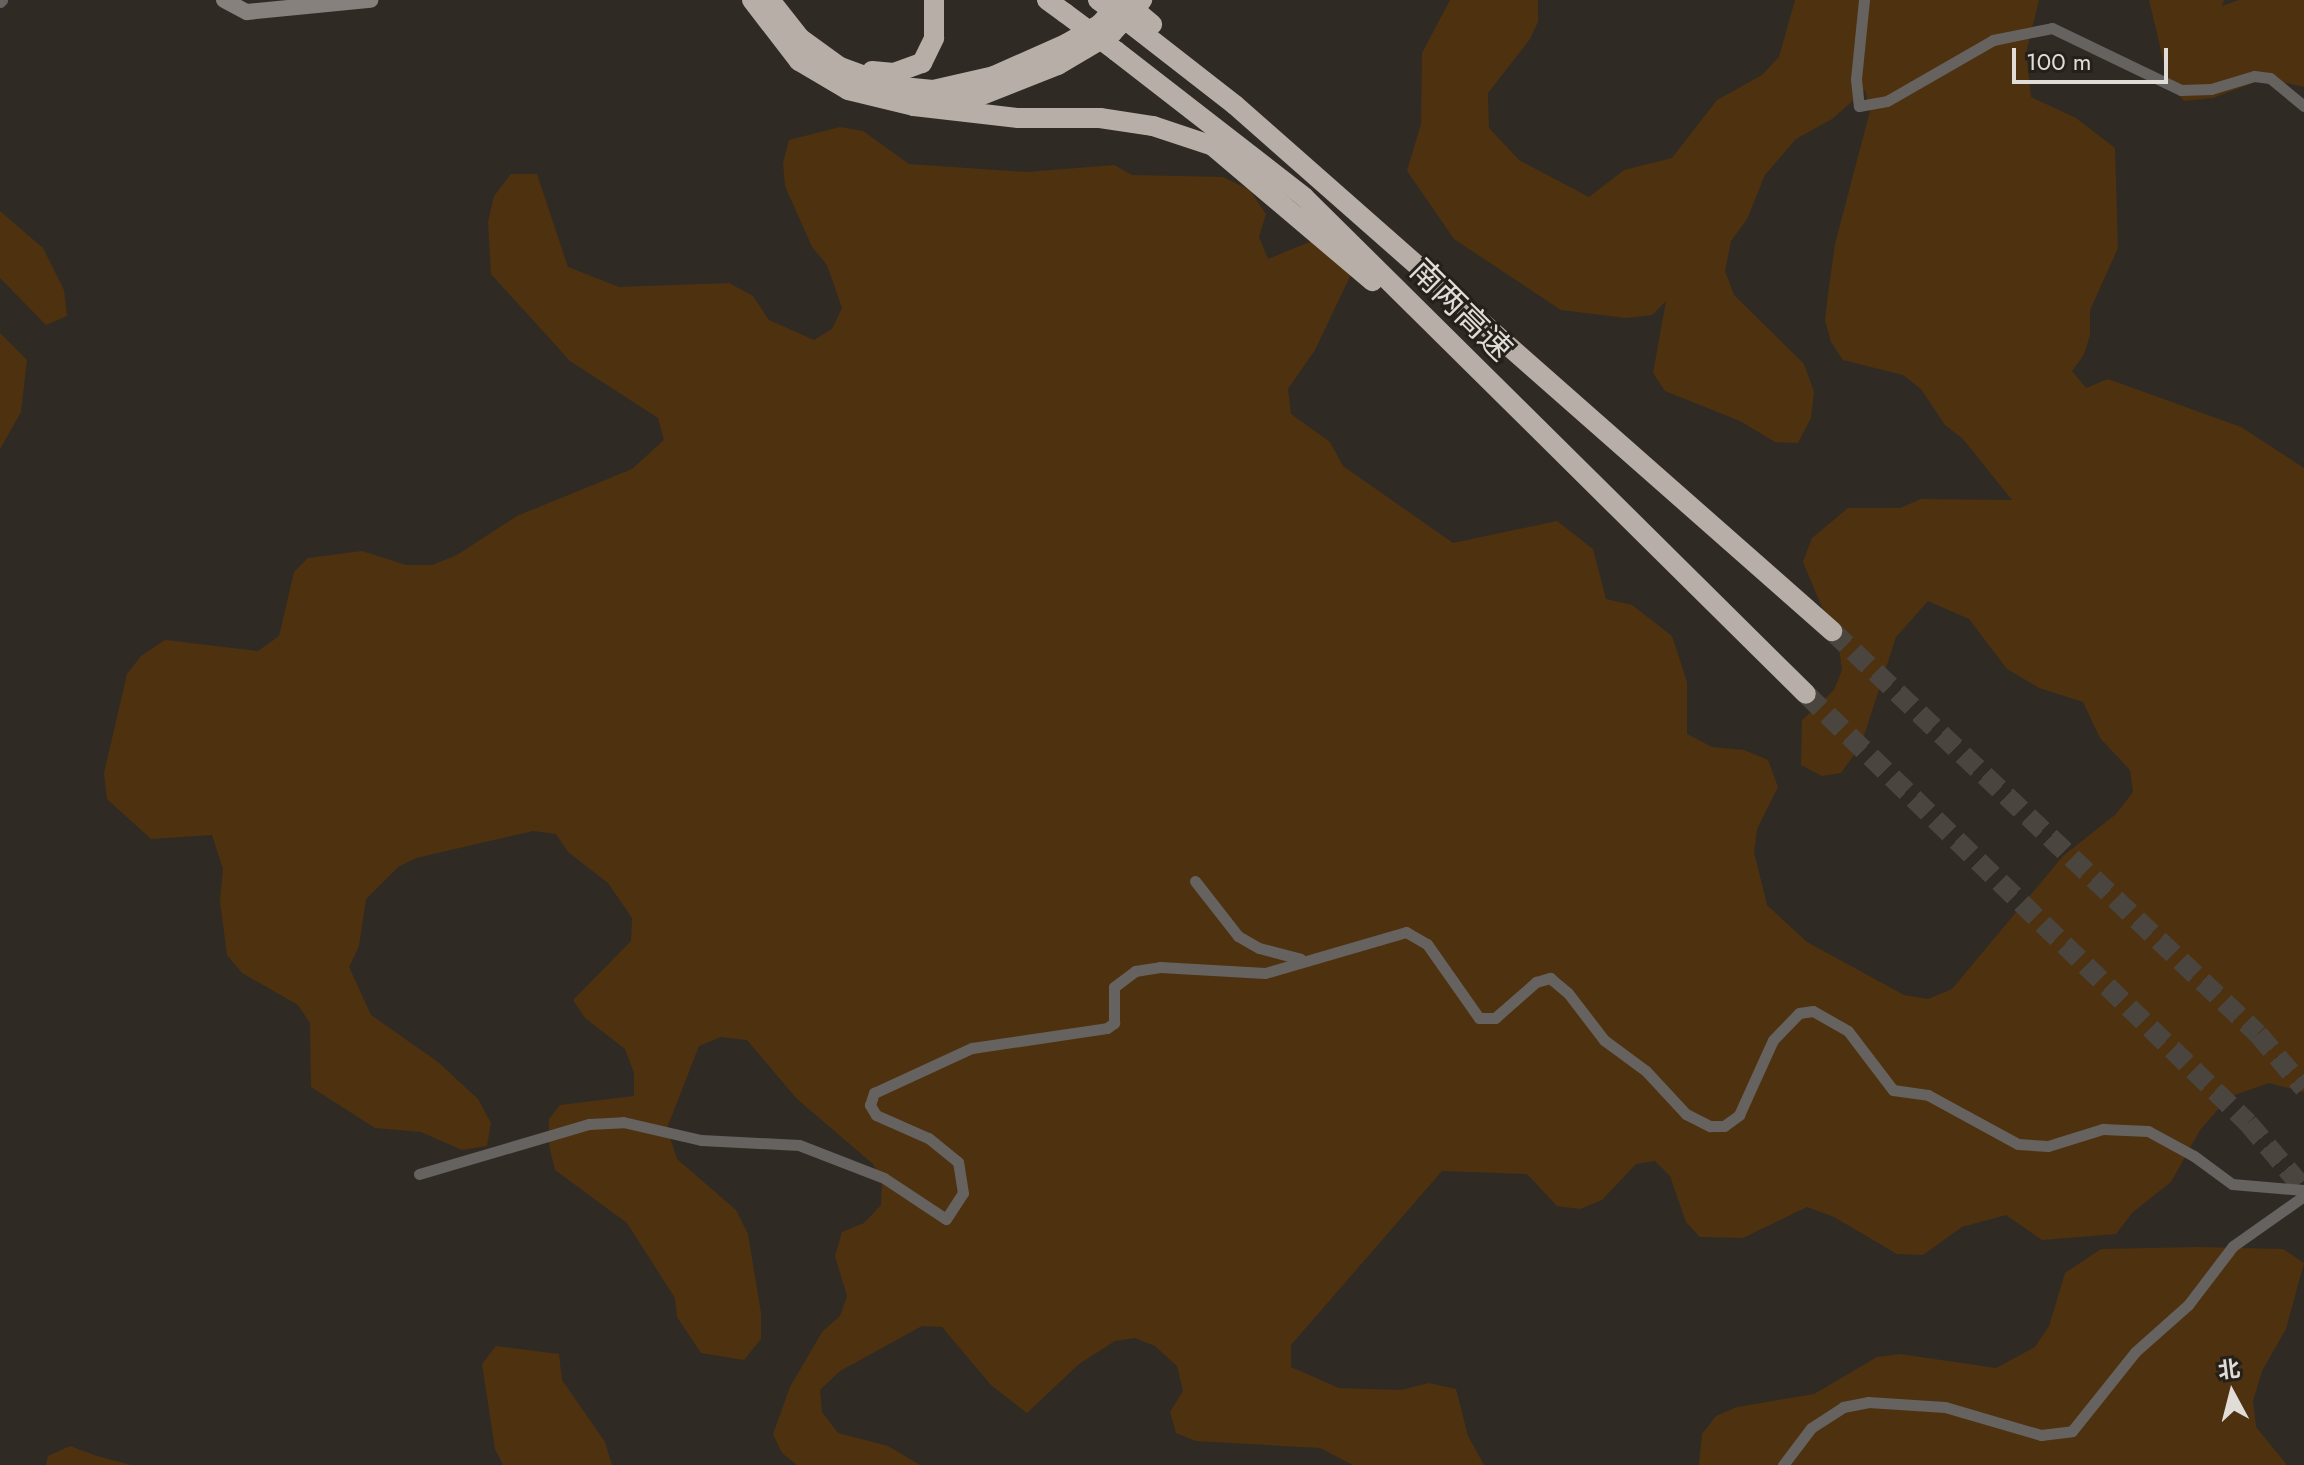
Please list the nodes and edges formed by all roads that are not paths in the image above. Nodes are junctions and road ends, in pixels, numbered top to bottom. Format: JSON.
{"nodes":[{"id":1,"x":224,"y":0,"type":"edge"},
{"id":2,"x":370,"y":0,"type":"edge"},
{"id":3,"x":752,"y":0,"type":"edge"},
{"id":4,"x":770,"y":0,"type":"edge"},
{"id":5,"x":934,"y":0,"type":"edge"},
{"id":6,"x":1047,"y":0,"type":"edge"},
{"id":7,"x":1098,"y":0,"type":"edge"},
{"id":8,"x":1122,"y":0,"type":"edge"},
{"id":9,"x":1142,"y":0,"type":"edge"},
{"id":10,"x":1864,"y":0,"type":"edge"},
{"id":11,"x":1142,"y":24,"type":"junction"},
{"id":12,"x":836,"y":73,"type":"junction"},
{"id":13,"x":914,"y":106,"type":"junction"},
{"id":14,"x":2304,"y":106,"type":"edge"},
{"id":15,"x":1497,"y":388,"type":"junction"},
{"id":16,"x":1832,"y":631,"type":"tunnel mouth"},
{"id":17,"x":1806,"y":694,"type":"tunnel mouth"},
{"id":18,"x":1195,"y":881,"type":"dead end"},
{"id":19,"x":1301,"y":959,"type":"junction"},
{"id":20,"x":419,"y":1174,"type":"dead end"},
{"id":21,"x":2304,"y":1193,"type":"edge"},
{"id":22,"x":1783,"y":1465,"type":"edge"}],
"edges":[{"from":1,"to":2,"type":"street"},
{"from":3,"to":12,"type":"highway"},
{"from":4,"to":12,"type":"highway"},
{"from":5,"to":12,"type":"highway"},
{"from":6,"to":15,"type":"highway","name":"南两高速","bridge":true},
{"from":7,"to":11,"type":"highway","bridge":true},
{"from":8,"to":11,"type":"highway","bridge":true},
{"from":8,"to":12,"type":"highway"},
{"from":9,"to":13,"type":"highway"},
{"from":10,"to":14,"type":"street"},
{"from":11,"to":16,"type":"highway","name":"南两高速"},
{"from":12,"to":13,"type":"highway"},
{"from":13,"to":15,"type":"highway"},
{"from":15,"to":17,"type":"highway","name":"南两高速"},
{"from":18,"to":19,"type":"street"},
{"from":19,"to":20,"type":"street"},
{"from":19,"to":21,"type":"street"},
{"from":21,"to":22,"type":"street"}]}
